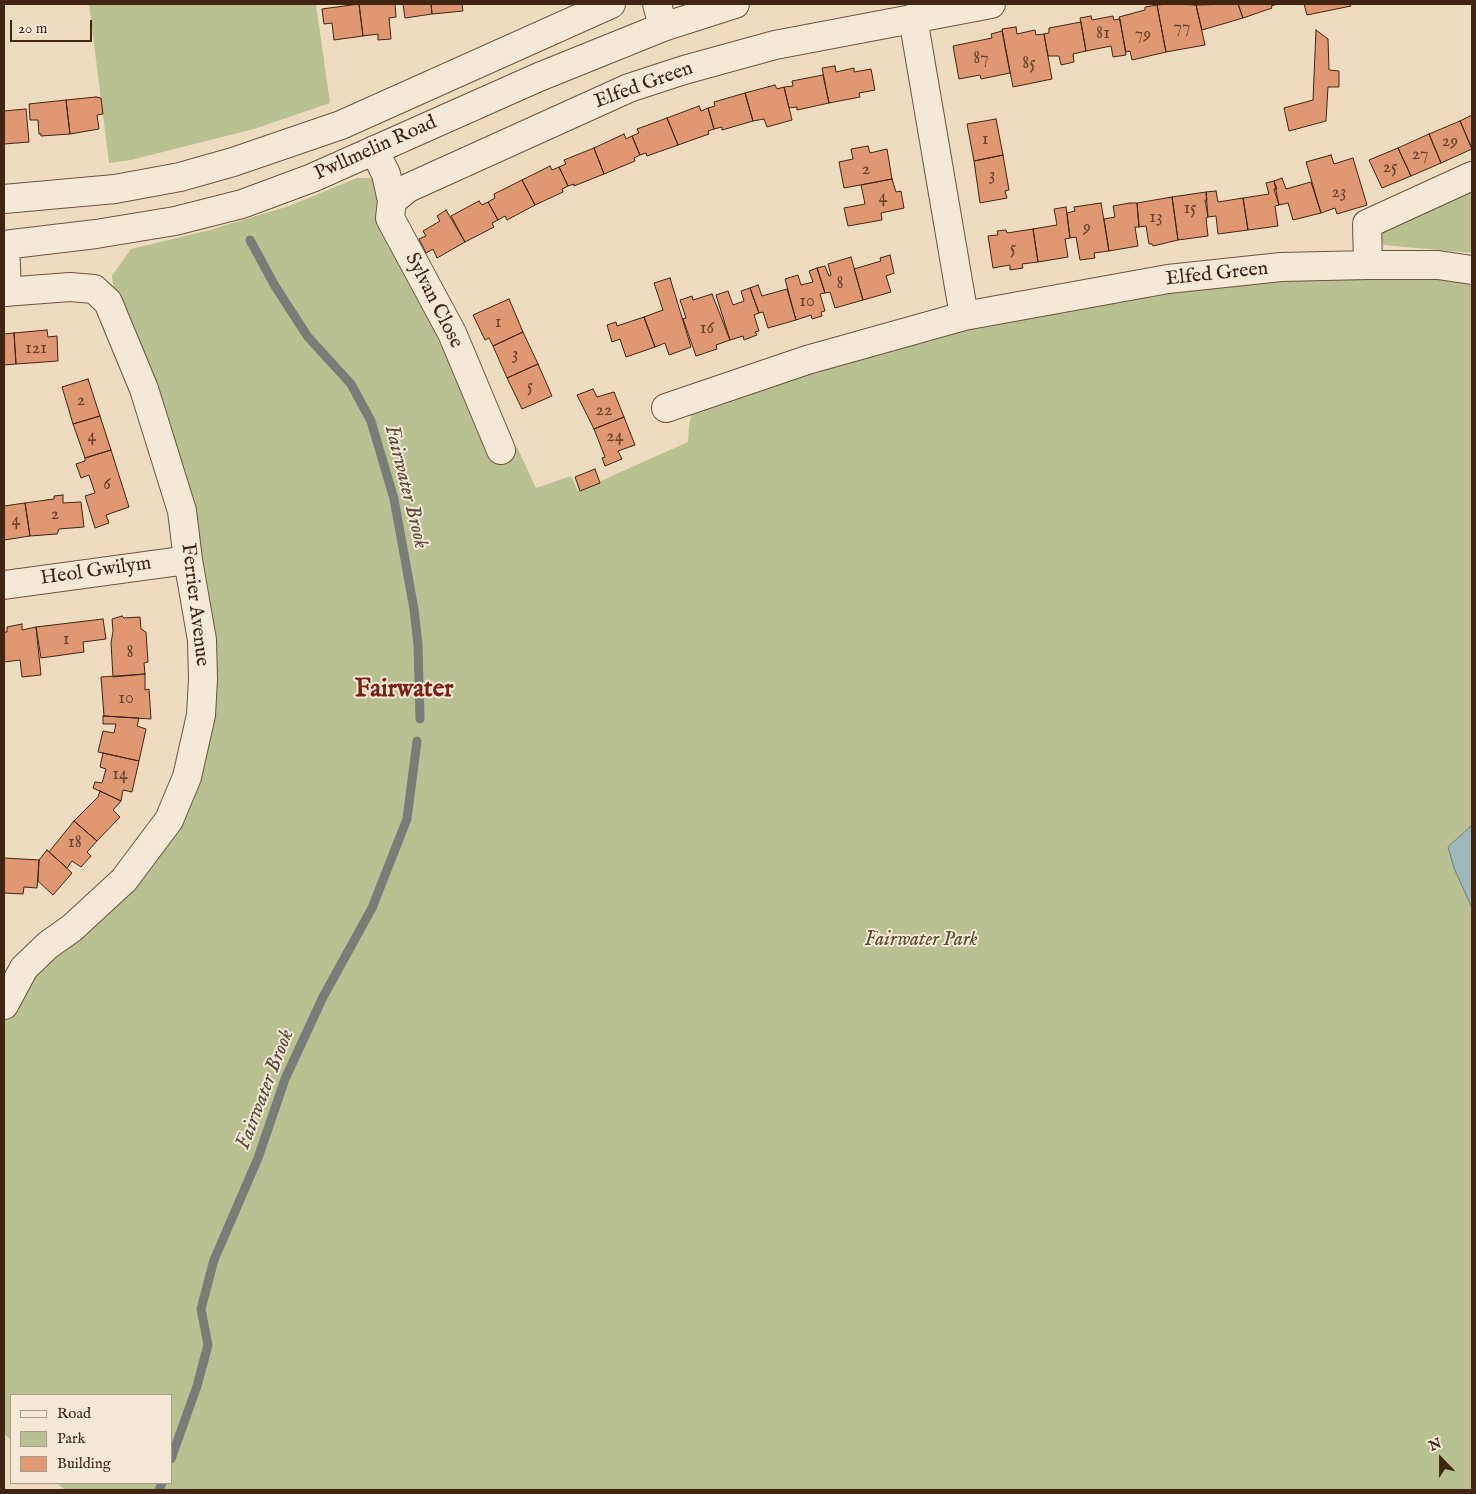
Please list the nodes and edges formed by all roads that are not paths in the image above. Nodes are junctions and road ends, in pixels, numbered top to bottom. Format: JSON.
{"nodes":[{"id":1,"x":611,"y":4,"type":"edge"},
{"id":2,"x":735,"y":4,"type":"edge"},
{"id":3,"x":991,"y":4,"type":"edge"},
{"id":4,"x":660,"y":16,"type":"edge"},
{"id":5,"x":912,"y":18,"type":"junction"},
{"id":6,"x":374,"y":150,"type":"junction"},
{"id":7,"x":1472,"y":176,"type":"edge"},
{"id":8,"x":4,"y":199,"type":"edge"},
{"id":9,"x":392,"y":201,"type":"junction"},
{"id":10,"x":4,"y":245,"type":"edge"},
{"id":11,"x":1368,"y":265,"type":"junction"},
{"id":12,"x":1472,"y":270,"type":"edge"},
{"id":13,"x":5,"y":292,"type":"edge"},
{"id":14,"x":964,"y":316,"type":"junction"},
{"id":15,"x":666,"y":408,"type":"dead end"},
{"id":16,"x":501,"y":450,"type":"dead end"},
{"id":17,"x":188,"y":560,"type":"junction"},
{"id":18,"x":4,"y":585,"type":"edge"},
{"id":19,"x":4,"y":1004,"type":"edge"}],
"edges":[{"from":1,"to":8,"type":"street","name":"Pwllmelin Road"},
{"from":2,"to":4,"type":"street","name":"Pwllmelin Road"},
{"from":3,"to":5,"type":"street","name":"Elfed Green"},
{"from":4,"to":6,"type":"street","name":"Pwllmelin Road"},
{"from":5,"to":9,"type":"street","name":"Elfed Green"},
{"from":5,"to":14,"type":"street"},
{"from":6,"to":9,"type":"street","name":"Sylvan Close"},
{"from":6,"to":10,"type":"street","name":"Pwllmelin Road"},
{"from":7,"to":11,"type":"street"},
{"from":9,"to":16,"type":"street","name":"Sylvan Close"},
{"from":10,"to":13,"type":"street","name":"Ferrier Avenue"},
{"from":11,"to":12,"type":"street","name":"Elfed Green"},
{"from":11,"to":14,"type":"street","name":"Elfed Green"},
{"from":13,"to":17,"type":"street","name":"Ferrier Avenue"},
{"from":14,"to":15,"type":"street","name":"Elfed Green"},
{"from":17,"to":18,"type":"street","name":"Heol Gwilym"},
{"from":17,"to":19,"type":"street","name":"Ferrier Avenue"}]}
